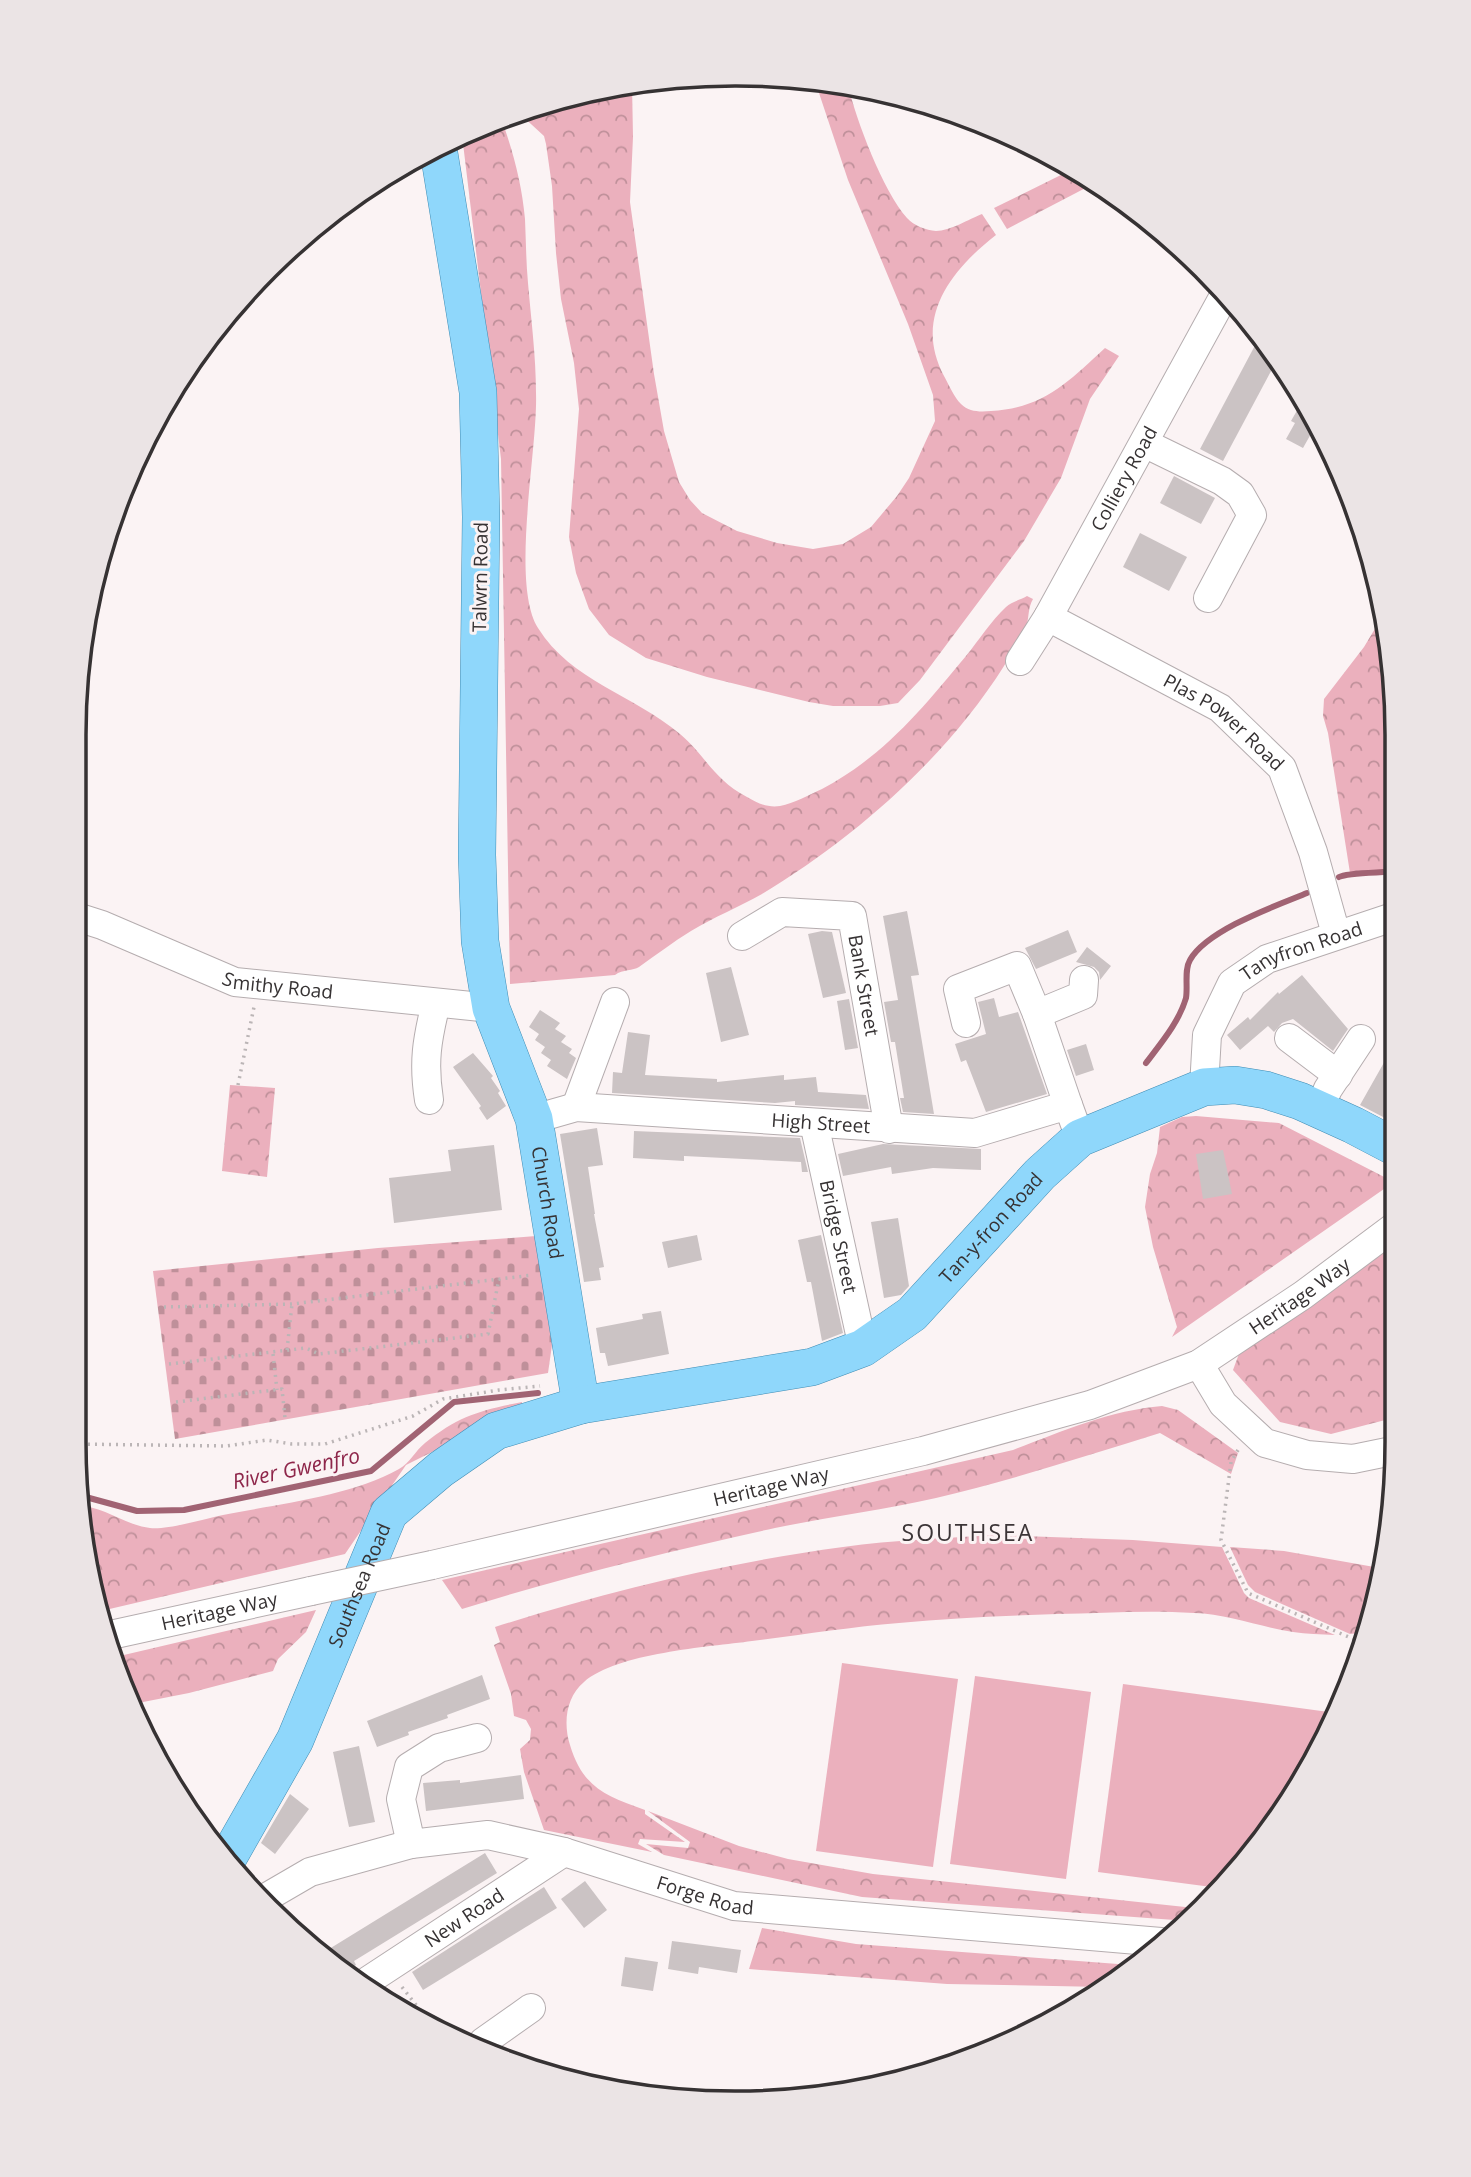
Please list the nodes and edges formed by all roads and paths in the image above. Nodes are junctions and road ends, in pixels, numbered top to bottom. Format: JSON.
{"nodes":[{"id":1,"x":440,"y":158,"type":"edge"},
{"id":2,"x":1220,"y":303,"type":"edge"},
{"id":3,"x":1144,"y":443,"type":"junction"},
{"id":4,"x":1208,"y":598,"type":"dead end"},
{"id":5,"x":1048,"y":617,"type":"junction"},
{"id":6,"x":1020,"y":662,"type":"dead end"},
{"id":7,"x":1385,"y":919,"type":"edge"},
{"id":8,"x":86,"y":920,"type":"edge"},
{"id":9,"x":1336,"y":934,"type":"junction"},
{"id":10,"x":742,"y":936,"type":"dead end"},
{"id":11,"x":1084,"y":980,"type":"dead end"},
{"id":12,"x":258,"y":984,"type":"junction"},
{"id":13,"x":615,"y":1002,"type":"dead end"},
{"id":14,"x":436,"y":1003,"type":"junction"},
{"id":15,"x":491,"y":1008,"type":"junction"},
{"id":16,"x":1037,"y":1014,"type":"junction"},
{"id":17,"x":966,"y":1023,"type":"dead end"},
{"id":18,"x":1289,"y":1038,"type":"dead end"},
{"id":19,"x":1361,"y":1039,"type":"dead end"},
{"id":20,"x":1338,"y":1075,"type":"junction"},
{"id":21,"x":238,"y":1085,"type":"dead end"},
{"id":22,"x":1204,"y":1087,"type":"junction"},
{"id":23,"x":429,"y":1100,"type":"dead end"},
{"id":24,"x":576,"y":1107,"type":"junction"},
{"id":25,"x":1319,"y":1109,"type":"junction"},
{"id":26,"x":534,"y":1119,"type":"junction"},
{"id":27,"x":1074,"y":1121,"type":"junction"},
{"id":28,"x":814,"y":1123,"type":"junction"},
{"id":29,"x":890,"y":1129,"type":"junction"},
{"id":30,"x":1385,"y":1142,"type":"edge"},
{"id":31,"x":1385,"y":1234,"type":"edge"},
{"id":32,"x":540,"y":1274,"type":"dead end"},
{"id":33,"x":499,"y":1279,"type":"junction"},
{"id":34,"x":292,"y":1304,"type":"junction"},
{"id":35,"x":164,"y":1307,"type":"dead end"},
{"id":36,"x":863,"y":1348,"type":"junction"},
{"id":37,"x":287,"y":1350,"type":"junction"},
{"id":38,"x":273,"y":1354,"type":"dead end"},
{"id":39,"x":169,"y":1364,"type":"dead end"},
{"id":40,"x":1199,"y":1364,"type":"junction"},
{"id":41,"x":277,"y":1390,"type":"junction"},
{"id":42,"x":579,"y":1394,"type":"junction"},
{"id":43,"x":176,"y":1402,"type":"dead end"},
{"id":44,"x":285,"y":1418,"type":"dead end"},
{"id":45,"x":1248,"y":1429,"type":"junction"},
{"id":46,"x":86,"y":1444,"type":"edge"},
{"id":47,"x":1385,"y":1452,"type":"edge"},
{"id":48,"x":115,"y":1634,"type":"edge"},
{"id":49,"x":1354,"y":1639,"type":"edge"},
{"id":50,"x":477,"y":1738,"type":"dead end"},
{"id":51,"x":411,"y":1844,"type":"junction"},
{"id":52,"x":232,"y":1851,"type":"edge"},
{"id":53,"x":564,"y":1852,"type":"junction"},
{"id":54,"x":270,"y":1895,"type":"edge"},
{"id":55,"x":1150,"y":1941,"type":"edge"},
{"id":56,"x":387,"y":1969,"type":"junction"},
{"id":57,"x":371,"y":1979,"type":"edge"},
{"id":58,"x":419,"y":2008,"type":"edge"},
{"id":59,"x":531,"y":2008,"type":"dead end"},
{"id":60,"x":485,"y":2041,"type":"edge"}],
"edges":[{"from":1,"to":15,"type":"main road","name":"Talwrn Road"},
{"from":2,"to":3,"type":"street","name":"Colliery Road"},
{"from":3,"to":4,"type":"street"},
{"from":3,"to":5,"type":"street","name":"Colliery Road"},
{"from":5,"to":6,"type":"street","name":"Colliery Road"},
{"from":5,"to":9,"type":"street","name":"Plas Power Road"},
{"from":7,"to":9,"type":"street","name":"Tanyfron Road"},
{"from":8,"to":12,"type":"street","name":"Smithy Road"},
{"from":9,"to":22,"type":"street","name":"Tanyfron Road"},
{"from":10,"to":29,"type":"street","name":"Bank Street"},
{"from":11,"to":16,"type":"street"},
{"from":12,"to":14,"type":"street","name":"Smithy Road"},
{"from":12,"to":21,"type":"path"},
{"from":13,"to":24,"type":"street"},
{"from":14,"to":15,"type":"street","name":"Smithy Road"},
{"from":14,"to":23,"type":"street"},
{"from":15,"to":26,"type":"main road","name":"Church Road"},
{"from":16,"to":17,"type":"street"},
{"from":16,"to":27,"type":"street"},
{"from":18,"to":20,"type":"street"},
{"from":19,"to":20,"type":"street"},
{"from":20,"to":25,"type":"street"},
{"from":22,"to":25,"type":"main road","name":"Tan-y-fron Road"},
{"from":22,"to":27,"type":"main road","name":"Tan-y-fron Road"},
{"from":24,"to":26,"type":"street","name":"High Street"},
{"from":24,"to":28,"type":"street","name":"High Street"},
{"from":25,"to":30,"type":"main road","name":"Tan-y-fron Road"},
{"from":26,"to":42,"type":"main road","name":"Church Road"},
{"from":27,"to":29,"type":"street","name":"High Street"},
{"from":27,"to":36,"type":"main road","name":"Tan-y-fron Road"},
{"from":28,"to":29,"type":"street","name":"High Street"},
{"from":28,"to":36,"type":"street","name":"Bridge Street"},
{"from":31,"to":40,"type":"street","name":"Heritage Way"},
{"from":32,"to":33,"type":"path"},
{"from":33,"to":34,"type":"path"},
{"from":33,"to":37,"type":"path"},
{"from":34,"to":35,"type":"path"},
{"from":34,"to":37,"type":"path"},
{"from":36,"to":42,"type":"main road","name":"Tan-y-fron Road"},
{"from":37,"to":39,"type":"path"},
{"from":38,"to":41,"type":"path"},
{"from":40,"to":45,"type":"street"},
{"from":40,"to":48,"type":"street","name":"Heritage Way","bridge":true},
{"from":41,"to":43,"type":"path"},
{"from":41,"to":44,"type":"path"},
{"from":42,"to":46,"type":"path"},
{"from":42,"to":52,"type":"main road","name":"Southsea Road"},
{"from":45,"to":47,"type":"street"},
{"from":45,"to":49,"type":"path"},
{"from":50,"to":51,"type":"street"},
{"from":51,"to":53,"type":"street","name":"Forge Road"},
{"from":51,"to":54,"type":"street","name":"Forge Road"},
{"from":53,"to":55,"type":"street","name":"Forge Road"},
{"from":53,"to":56,"type":"street","name":"New Road"},
{"from":56,"to":57,"type":"street","name":"New Road"},
{"from":56,"to":58,"type":"path"},
{"from":59,"to":60,"type":"street"}]}
